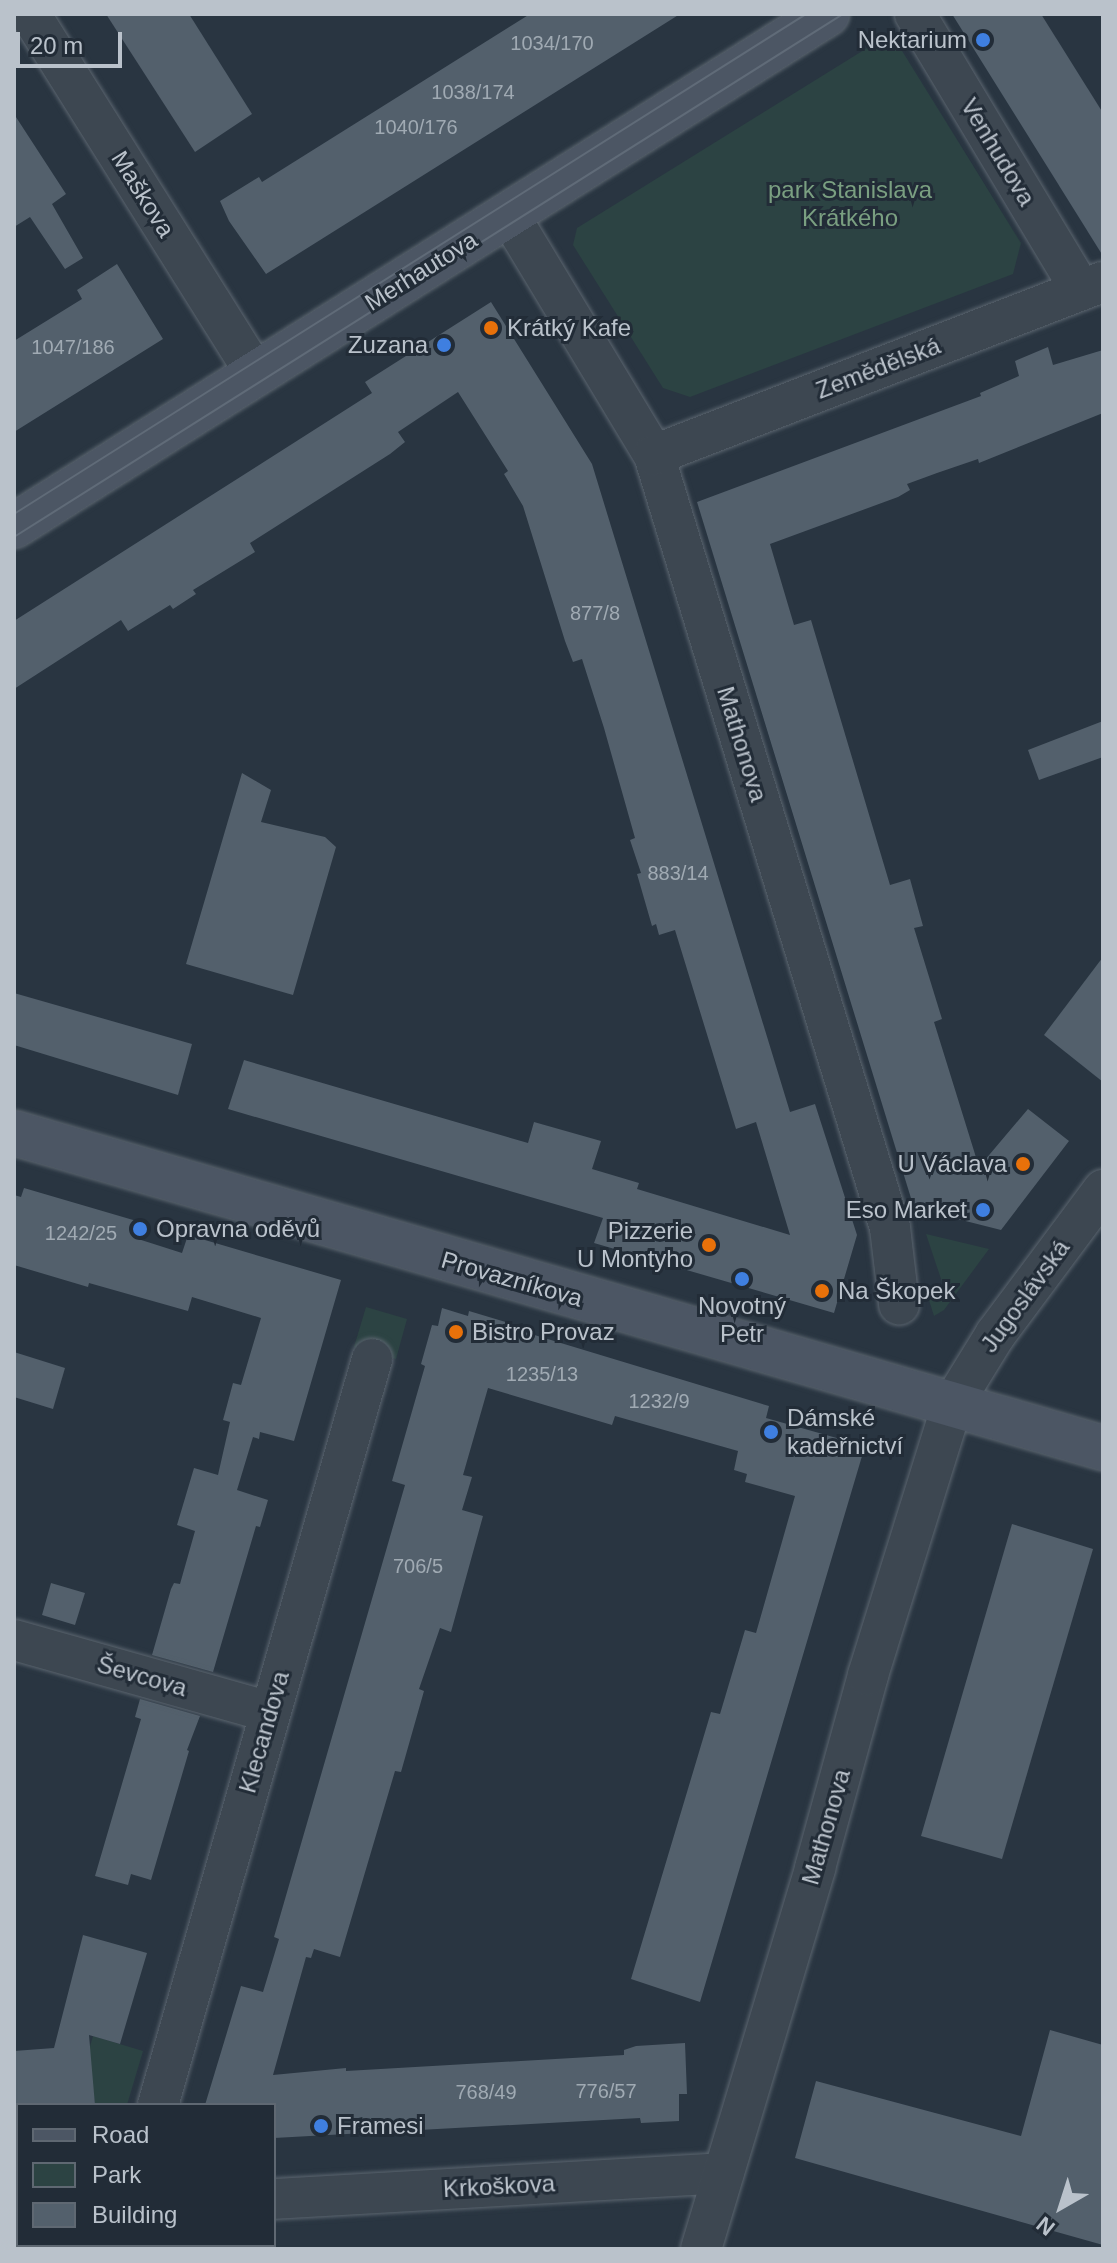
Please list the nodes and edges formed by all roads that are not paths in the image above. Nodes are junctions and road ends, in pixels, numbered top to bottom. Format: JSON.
{"nodes":[{"id":1,"x":30,"y":14,"type":"edge"},
{"id":2,"x":827,"y":14,"type":"edge"},
{"id":3,"x":915,"y":14,"type":"edge"},
{"id":4,"x":509,"y":215,"type":"junction"},
{"id":5,"x":1092,"y":286,"type":"edge"},
{"id":6,"x":256,"y":374,"type":"junction"},
{"id":7,"x":654,"y":455,"type":"junction"},
{"id":8,"x":14,"y":526,"type":"edge"},
{"id":9,"x":14,"y":1133,"type":"edge"},
{"id":10,"x":1103,"y":1190,"type":"edge"},
{"id":11,"x":899,"y":1304,"type":"dead end"},
{"id":12,"x":372,"y":1359,"type":"dead end"},
{"id":13,"x":952,"y":1405,"type":"junction"},
{"id":14,"x":1103,"y":1448,"type":"edge"},
{"id":15,"x":14,"y":1640,"type":"edge"},
{"id":16,"x":270,"y":1712,"type":"junction"},
{"id":17,"x":159,"y":2103,"type":"edge"},
{"id":18,"x":723,"y":2173,"type":"junction"},
{"id":19,"x":276,"y":2199,"type":"edge"},
{"id":20,"x":701,"y":2249,"type":"edge"}],
"edges":[{"from":1,"to":6,"type":"street","name":"Maškova"},
{"from":2,"to":4,"type":"main road","name":"Merhautova"},
{"from":3,"to":5,"type":"street","name":"Venhudova"},
{"from":4,"to":6,"type":"main road","name":"Merhautova"},
{"from":4,"to":7,"type":"street","name":"Mathonova"},
{"from":5,"to":7,"type":"street","name":"Zemědělská"},
{"from":6,"to":8,"type":"main road","name":"Merhautova"},
{"from":7,"to":11,"type":"street","name":"Mathonova"},
{"from":9,"to":13,"type":"main road","name":"Provazníkova"},
{"from":10,"to":13,"type":"street","name":"Jugoslávská"},
{"from":12,"to":16,"type":"street","name":"Klecandova"},
{"from":13,"to":14,"type":"main road","name":"Provazníkova"},
{"from":13,"to":18,"type":"street","name":"Mathonova"},
{"from":15,"to":16,"type":"street","name":"Ševcova"},
{"from":16,"to":17,"type":"street","name":"Klecandova"},
{"from":18,"to":19,"type":"street","name":"Krkoškova"},
{"from":18,"to":20,"type":"street","name":"Mathonova"}]}
